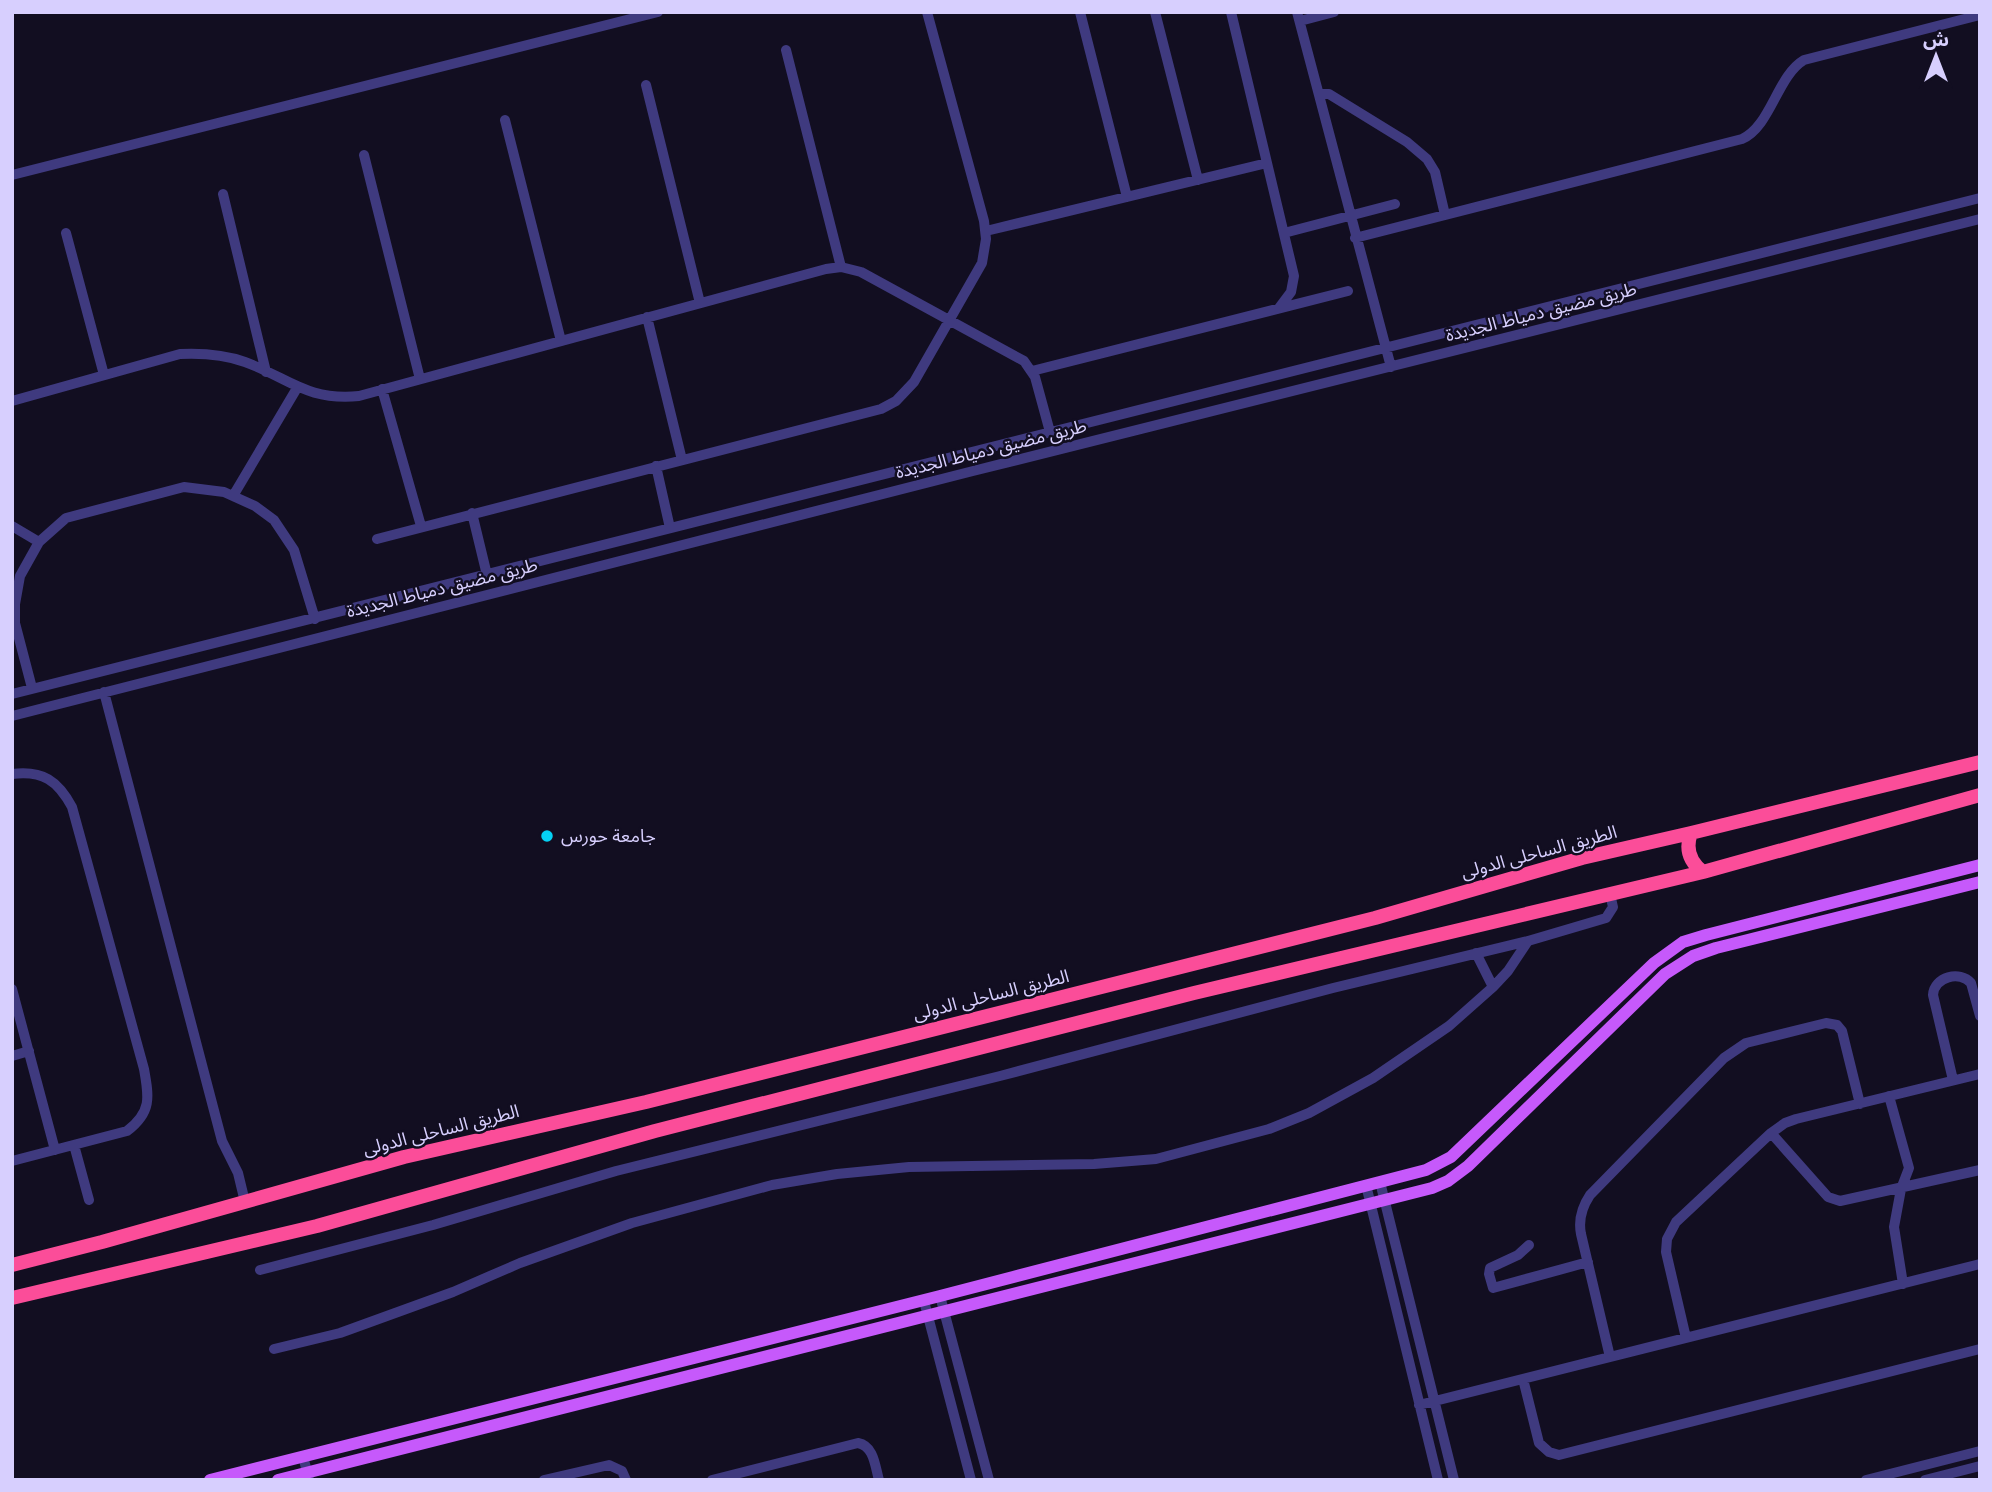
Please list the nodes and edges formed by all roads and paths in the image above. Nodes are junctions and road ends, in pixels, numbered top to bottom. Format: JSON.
{"nodes":[{"id":1,"x":658,"y":12,"type":"edge"},
{"id":2,"x":927,"y":12,"type":"edge"},
{"id":3,"x":1080,"y":12,"type":"edge"},
{"id":4,"x":1156,"y":12,"type":"edge"},
{"id":5,"x":1231,"y":12,"type":"edge"},
{"id":6,"x":1334,"y":12,"type":"edge"},
{"id":7,"x":1980,"y":15,"type":"edge"},
{"id":8,"x":1298,"y":17,"type":"edge"},
{"id":9,"x":786,"y":50,"type":"dead end"},
{"id":10,"x":646,"y":85,"type":"dead end"},
{"id":11,"x":1319,"y":94,"type":"junction"},
{"id":12,"x":505,"y":120,"type":"dead end"},
{"id":13,"x":364,"y":155,"type":"dead end"},
{"id":14,"x":1268,"y":163,"type":"junction"},
{"id":15,"x":12,"y":175,"type":"edge"},
{"id":16,"x":1198,"y":180,"type":"junction"},
{"id":17,"x":223,"y":194,"type":"dead end"},
{"id":18,"x":1127,"y":197,"type":"junction"},
{"id":19,"x":1980,"y":198,"type":"edge"},
{"id":20,"x":1395,"y":204,"type":"dead end"},
{"id":21,"x":1445,"y":215,"type":"junction"},
{"id":22,"x":1349,"y":216,"type":"junction"},
{"id":23,"x":1980,"y":219,"type":"edge"},
{"id":24,"x":986,"y":231,"type":"junction"},
{"id":25,"x":66,"y":233,"type":"dead end"},
{"id":26,"x":1284,"y":233,"type":"junction"},
{"id":27,"x":1355,"y":238,"type":"junction"},
{"id":28,"x":1743,"y":258,"type":"junction"},
{"id":29,"x":841,"y":267,"type":"junction"},
{"id":30,"x":1749,"y":278,"type":"junction"},
{"id":31,"x":1348,"y":290,"type":"dead end"},
{"id":32,"x":701,"y":303,"type":"junction"},
{"id":33,"x":1279,"y":308,"type":"junction"},
{"id":34,"x":647,"y":317,"type":"junction"},
{"id":35,"x":950,"y":319,"type":"junction"},
{"id":36,"x":561,"y":341,"type":"junction"},
{"id":37,"x":1385,"y":348,"type":"junction"},
{"id":38,"x":1391,"y":368,"type":"junction"},
{"id":39,"x":1032,"y":371,"type":"junction"},
{"id":40,"x":266,"y":372,"type":"junction"},
{"id":41,"x":104,"y":375,"type":"junction"},
{"id":42,"x":420,"y":379,"type":"junction"},
{"id":43,"x":297,"y":388,"type":"junction"},
{"id":44,"x":382,"y":389,"type":"junction"},
{"id":45,"x":12,"y":401,"type":"edge"},
{"id":46,"x":1050,"y":432,"type":"junction"},
{"id":47,"x":967,"y":453,"type":"junction"},
{"id":48,"x":682,"y":460,"type":"junction"},
{"id":49,"x":656,"y":466,"type":"junction"},
{"id":50,"x":973,"y":471,"type":"junction"},
{"id":51,"x":233,"y":496,"type":"junction"},
{"id":52,"x":472,"y":513,"type":"junction"},
{"id":53,"x":12,"y":526,"type":"edge"},
{"id":54,"x":421,"y":526,"type":"junction"},
{"id":55,"x":670,"y":528,"type":"junction"},
{"id":56,"x":377,"y":538,"type":"dead end"},
{"id":57,"x":39,"y":542,"type":"junction"},
{"id":58,"x":487,"y":575,"type":"junction"},
{"id":59,"x":315,"y":619,"type":"junction"},
{"id":60,"x":233,"y":639,"type":"junction"},
{"id":61,"x":239,"y":658,"type":"junction"},
{"id":62,"x":32,"y":688,"type":"junction"},
{"id":63,"x":104,"y":692,"type":"junction"},
{"id":64,"x":12,"y":694,"type":"edge"},
{"id":65,"x":12,"y":716,"type":"edge"},
{"id":66,"x":1980,"y":762,"type":"edge"},
{"id":67,"x":12,"y":774,"type":"edge"},
{"id":68,"x":1980,"y":795,"type":"edge"},
{"id":69,"x":1691,"y":833,"type":"junction"},
{"id":70,"x":1980,"y":864,"type":"edge"},
{"id":71,"x":1703,"y":872,"type":"junction"},
{"id":72,"x":1980,"y":882,"type":"edge"},
{"id":73,"x":1610,"y":894,"type":"junction"},
{"id":74,"x":1528,"y":941,"type":"junction"},
{"id":75,"x":1476,"y":953,"type":"junction"},
{"id":76,"x":1493,"y":987,"type":"junction"},
{"id":77,"x":12,"y":989,"type":"edge"},
{"id":78,"x":1980,"y":1016,"type":"edge"},
{"id":79,"x":25,"y":1039,"type":"junction"},
{"id":80,"x":12,"y":1043,"type":"edge"},
{"id":81,"x":29,"y":1051,"type":"junction"},
{"id":82,"x":12,"y":1056,"type":"edge"},
{"id":83,"x":1980,"y":1074,"type":"edge"},
{"id":84,"x":1953,"y":1080,"type":"junction"},
{"id":85,"x":1889,"y":1096,"type":"junction"},
{"id":86,"x":1860,"y":1104,"type":"junction"},
{"id":87,"x":1771,"y":1133,"type":"junction"},
{"id":88,"x":74,"y":1145,"type":"junction"},
{"id":89,"x":55,"y":1150,"type":"junction"},
{"id":90,"x":12,"y":1161,"type":"edge"},
{"id":91,"x":1980,"y":1170,"type":"edge"},
{"id":92,"x":1380,"y":1182,"type":"junction"},
{"id":93,"x":1366,"y":1185,"type":"junction"},
{"id":94,"x":1901,"y":1189,"type":"junction"},
{"id":95,"x":89,"y":1200,"type":"dead end"},
{"id":96,"x":1384,"y":1200,"type":"junction"},
{"id":97,"x":245,"y":1202,"type":"junction"},
{"id":98,"x":1370,"y":1203,"type":"junction"},
{"id":99,"x":1529,"y":1245,"type":"dead end"},
{"id":100,"x":1588,"y":1262,"type":"junction"},
{"id":101,"x":12,"y":1265,"type":"edge"},
{"id":102,"x":1980,"y":1265,"type":"edge"},
{"id":103,"x":260,"y":1269,"type":"dead end"},
{"id":104,"x":1903,"y":1284,"type":"junction"},
{"id":105,"x":940,"y":1297,"type":"junction"},
{"id":106,"x":12,"y":1298,"type":"edge"},
{"id":107,"x":923,"y":1301,"type":"junction"},
{"id":108,"x":945,"y":1313,"type":"junction"},
{"id":109,"x":928,"y":1317,"type":"junction"},
{"id":110,"x":1686,"y":1338,"type":"junction"},
{"id":111,"x":274,"y":1349,"type":"dead end"},
{"id":112,"x":1980,"y":1349,"type":"edge"},
{"id":113,"x":1610,"y":1357,"type":"junction"},
{"id":114,"x":1523,"y":1379,"type":"junction"},
{"id":115,"x":1434,"y":1401,"type":"junction"},
{"id":116,"x":1419,"y":1405,"type":"junction"},
{"id":117,"x":1980,"y":1451,"type":"edge"},
{"id":118,"x":303,"y":1456,"type":"junction"},
{"id":119,"x":289,"y":1459,"type":"junction"},
{"id":120,"x":1980,"y":1466,"type":"edge"},
{"id":121,"x":308,"y":1476,"type":"edge"},
{"id":122,"x":1897,"y":1476,"type":"edge"},
{"id":123,"x":294,"y":1478,"type":"edge"},
{"id":124,"x":1879,"y":1478,"type":"edge"},
{"id":125,"x":210,"y":1480,"type":"edge"},
{"id":126,"x":278,"y":1480,"type":"edge"},
{"id":127,"x":544,"y":1480,"type":"edge"},
{"id":128,"x":626,"y":1480,"type":"edge"},
{"id":129,"x":712,"y":1480,"type":"edge"},
{"id":130,"x":878,"y":1480,"type":"edge"},
{"id":131,"x":971,"y":1480,"type":"edge"},
{"id":132,"x":989,"y":1480,"type":"edge"},
{"id":133,"x":1438,"y":1480,"type":"edge"},
{"id":134,"x":1454,"y":1480,"type":"edge"},
{"id":135,"x":1866,"y":1480,"type":"edge"},
{"id":136,"x":1925,"y":1480,"type":"edge"}],
"edges":[{"from":1,"to":15,"type":"street"},
{"from":2,"to":24,"type":"street"},
{"from":3,"to":18,"type":"street"},
{"from":4,"to":16,"type":"street"},
{"from":5,"to":14,"type":"street"},
{"from":6,"to":8,"type":"street"},
{"from":7,"to":21,"type":"street"},
{"from":8,"to":11,"type":"street"},
{"from":9,"to":29,"type":"street"},
{"from":10,"to":32,"type":"street"},
{"from":11,"to":21,"type":"street"},
{"from":11,"to":22,"type":"street"},
{"from":12,"to":36,"type":"street"},
{"from":13,"to":42,"type":"street"},
{"from":14,"to":16,"type":"street"},
{"from":14,"to":26,"type":"street"},
{"from":16,"to":18,"type":"street"},
{"from":17,"to":40,"type":"street"},
{"from":18,"to":24,"type":"street"},
{"from":19,"to":28,"type":"street","name":"طريق مضيق دمياط الجديدة"},
{"from":20,"to":22,"type":"street"},
{"from":21,"to":27,"type":"street"},
{"from":22,"to":26,"type":"street"},
{"from":22,"to":27,"type":"street"},
{"from":23,"to":30,"type":"street","name":"طريق مضيق دمياط الجديدة"},
{"from":24,"to":35,"type":"street"},
{"from":25,"to":41,"type":"street"},
{"from":26,"to":33,"type":"street"},
{"from":27,"to":37,"type":"street"},
{"from":28,"to":30,"type":"street"},
{"from":28,"to":37,"type":"street","name":"طريق مضيق دمياط الجديدة"},
{"from":29,"to":32,"type":"street"},
{"from":29,"to":35,"type":"street"},
{"from":30,"to":38,"type":"street","name":"طريق مضيق دمياط الجديدة"},
{"from":31,"to":33,"type":"street"},
{"from":32,"to":34,"type":"street"},
{"from":33,"to":39,"type":"street"},
{"from":34,"to":36,"type":"street"},
{"from":34,"to":48,"type":"street"},
{"from":35,"to":39,"type":"street"},
{"from":35,"to":48,"type":"street"},
{"from":36,"to":42,"type":"street"},
{"from":37,"to":38,"type":"street"},
{"from":37,"to":46,"type":"street","name":"طريق مضيق دمياط الجديدة"},
{"from":38,"to":50,"type":"street","name":"طريق مضيق دمياط الجديدة"},
{"from":39,"to":46,"type":"street"},
{"from":40,"to":41,"type":"street"},
{"from":40,"to":43,"type":"street"},
{"from":41,"to":45,"type":"street"},
{"from":42,"to":44,"type":"street"},
{"from":43,"to":44,"type":"street"},
{"from":43,"to":51,"type":"street"},
{"from":44,"to":54,"type":"street"},
{"from":46,"to":47,"type":"street","name":"طريق مضيق دمياط الجديدة"},
{"from":47,"to":50,"type":"street"},
{"from":47,"to":55,"type":"street","name":"طريق مضيق دمياط الجديدة"},
{"from":48,"to":49,"type":"street"},
{"from":49,"to":52,"type":"street"},
{"from":49,"to":55,"type":"street"},
{"from":50,"to":61,"type":"street","name":"طريق مضيق دمياط الجديدة"},
{"from":51,"to":57,"type":"street"},
{"from":51,"to":59,"type":"street"},
{"from":52,"to":54,"type":"street"},
{"from":52,"to":58,"type":"street"},
{"from":53,"to":57,"type":"street"},
{"from":54,"to":56,"type":"street"},
{"from":55,"to":58,"type":"street","name":"طريق مضيق دمياط الجديدة"},
{"from":57,"to":62,"type":"street"},
{"from":58,"to":59,"type":"street","name":"طريق مضيق دمياط الجديدة"},
{"from":59,"to":60,"type":"street","name":"طريق مضيق دمياط الجديدة"},
{"from":60,"to":61,"type":"street"},
{"from":60,"to":62,"type":"street","name":"طريق مضيق دمياط الجديدة"},
{"from":61,"to":63,"type":"street","name":"طريق مضيق دمياط الجديدة"},
{"from":62,"to":64,"type":"street","name":"طريق مضيق دمياط الجديدة"},
{"from":63,"to":65,"type":"street","name":"طريق مضيق دمياط الجديدة"},
{"from":63,"to":97,"type":"street"},
{"from":66,"to":69,"type":"highway","name":"الطريق الساحلى الدولى"},
{"from":67,"to":88,"type":"street"},
{"from":68,"to":71,"type":"highway"},
{"from":69,"to":71,"type":"highway"},
{"from":69,"to":97,"type":"highway","name":"الطريق الساحلى الدولى"},
{"from":70,"to":92,"type":"main road"},
{"from":71,"to":73,"type":"highway"},
{"from":72,"to":96,"type":"main road"},
{"from":73,"to":74,"type":"street"},
{"from":73,"to":106,"type":"highway"},
{"from":74,"to":75,"type":"street"},
{"from":74,"to":76,"type":"street"},
{"from":75,"to":76,"type":"street"},
{"from":75,"to":103,"type":"street"},
{"from":76,"to":111,"type":"street"},
{"from":77,"to":79,"type":"street"},
{"from":78,"to":84,"type":"street"},
{"from":79,"to":80,"type":"street"},
{"from":79,"to":81,"type":"street"},
{"from":81,"to":82,"type":"street"},
{"from":81,"to":89,"type":"street"},
{"from":83,"to":84,"type":"street"},
{"from":84,"to":85,"type":"street"},
{"from":85,"to":86,"type":"street"},
{"from":85,"to":94,"type":"street"},
{"from":86,"to":87,"type":"street"},
{"from":86,"to":100,"type":"street"},
{"from":87,"to":94,"type":"street"},
{"from":87,"to":110,"type":"street"},
{"from":88,"to":89,"type":"street"},
{"from":88,"to":95,"type":"street"},
{"from":89,"to":90,"type":"street"},
{"from":91,"to":94,"type":"street"},
{"from":92,"to":93,"type":"main road"},
{"from":92,"to":96,"type":"street"},
{"from":93,"to":98,"type":"street"},
{"from":93,"to":105,"type":"main road"},
{"from":94,"to":104,"type":"street"},
{"from":96,"to":98,"type":"main road"},
{"from":96,"to":115,"type":"street"},
{"from":97,"to":101,"type":"highway","name":"الطريق الساحلى الدولى"},
{"from":98,"to":108,"type":"main road"},
{"from":98,"to":116,"type":"street"},
{"from":99,"to":100,"type":"street"},
{"from":100,"to":113,"type":"street"},
{"from":102,"to":104,"type":"street"},
{"from":104,"to":110,"type":"street"},
{"from":105,"to":107,"type":"main road"},
{"from":105,"to":108,"type":"street"},
{"from":107,"to":109,"type":"street"},
{"from":107,"to":118,"type":"main road"},
{"from":108,"to":109,"type":"main road"},
{"from":108,"to":132,"type":"street"},
{"from":109,"to":121,"type":"main road"},
{"from":109,"to":131,"type":"street"},
{"from":110,"to":113,"type":"street"},
{"from":112,"to":114,"type":"street"},
{"from":113,"to":114,"type":"street"},
{"from":114,"to":115,"type":"street"},
{"from":115,"to":116,"type":"street"},
{"from":115,"to":134,"type":"street"},
{"from":116,"to":133,"type":"street"},
{"from":117,"to":122,"type":"street"},
{"from":118,"to":119,"type":"main road"},
{"from":118,"to":121,"type":"street"},
{"from":119,"to":123,"type":"street"},
{"from":119,"to":125,"type":"main road"},
{"from":120,"to":136,"type":"street"},
{"from":121,"to":123,"type":"main road"},
{"from":122,"to":124,"type":"street"},
{"from":123,"to":126,"type":"main road"},
{"from":124,"to":135,"type":"street"},
{"from":127,"to":128,"type":"street"},
{"from":129,"to":130,"type":"street"}]}
